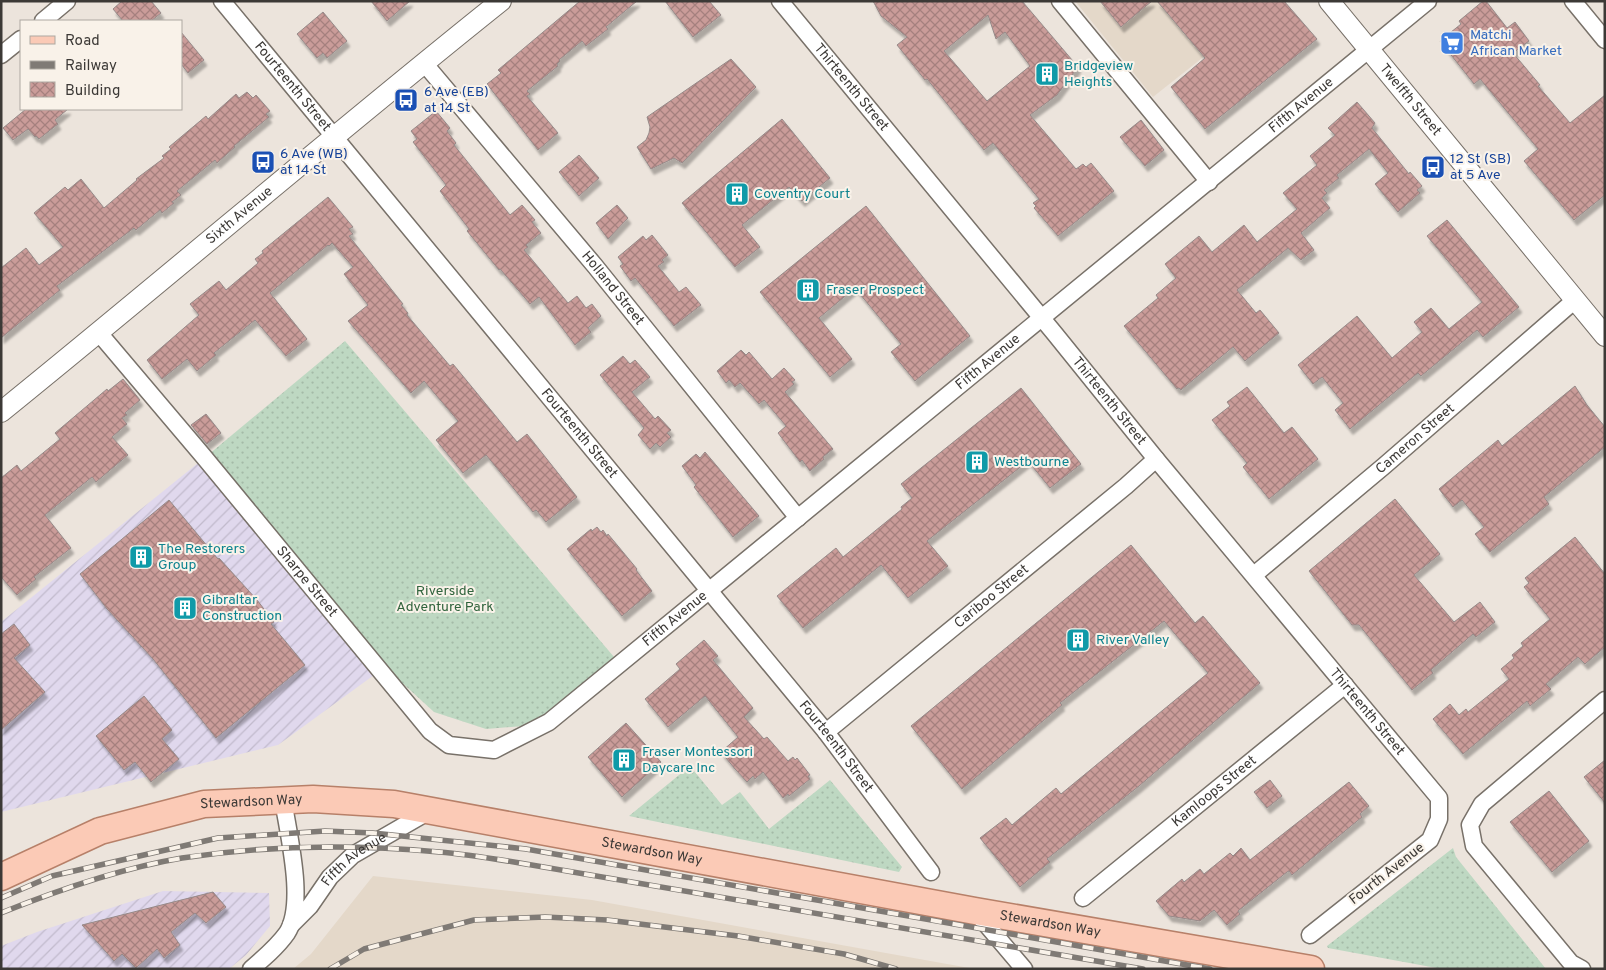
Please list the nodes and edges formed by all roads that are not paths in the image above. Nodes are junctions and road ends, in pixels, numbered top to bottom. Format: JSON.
{"nodes":[{"id":1,"x":67,"y":1,"type":"edge"},
{"id":2,"x":222,"y":1,"type":"edge"},
{"id":3,"x":501,"y":1,"type":"edge"},
{"id":4,"x":780,"y":1,"type":"edge"},
{"id":5,"x":1060,"y":1,"type":"edge"},
{"id":6,"x":1329,"y":1,"type":"edge"},
{"id":7,"x":1428,"y":1,"type":"edge"},
{"id":8,"x":1573,"y":1,"type":"edge"},
{"id":9,"x":44,"y":20,"type":"edge"},
{"id":10,"x":20,"y":40,"type":"edge"},
{"id":11,"x":1605,"y":40,"type":"edge"},
{"id":12,"x":1368,"y":50,"type":"junction"},
{"id":13,"x":1,"y":55,"type":"edge"},
{"id":14,"x":424,"y":63,"type":"junction"},
{"id":15,"x":334,"y":136,"type":"junction"},
{"id":16,"x":1209,"y":182,"type":"junction"},
{"id":17,"x":1575,"y":300,"type":"junction"},
{"id":18,"x":1042,"y":318,"type":"junction"},
{"id":19,"x":99,"y":333,"type":"junction"},
{"id":20,"x":1605,"y":336,"type":"edge"},
{"id":21,"x":1,"y":412,"type":"edge"},
{"id":22,"x":1156,"y":459,"type":"junction"},
{"id":23,"x":798,"y":518,"type":"junction"},
{"id":24,"x":1254,"y":575,"type":"junction"},
{"id":25,"x":709,"y":590,"type":"junction"},
{"id":26,"x":1345,"y":685,"type":"junction"},
{"id":27,"x":1605,"y":700,"type":"edge"},
{"id":28,"x":548,"y":722,"type":"joint"},
{"id":29,"x":826,"y":732,"type":"junction"},
{"id":30,"x":1439,"y":798,"type":"joint"},
{"id":31,"x":283,"y":799,"type":"junction"},
{"id":32,"x":431,"y":810,"type":"junction"},
{"id":33,"x":930,"y":872,"type":"dead end"},
{"id":34,"x":1,"y":877,"type":"edge"},
{"id":35,"x":1083,"y":898,"type":"dead end"},
{"id":36,"x":975,"y":911,"type":"junction"},
{"id":37,"x":291,"y":925,"type":"junction"},
{"id":38,"x":1310,"y":935,"type":"dead end"},
{"id":39,"x":1276,"y":966,"type":"edge"},
{"id":40,"x":1577,"y":966,"type":"edge"},
{"id":41,"x":251,"y":969,"type":"edge"},
{"id":42,"x":1024,"y":969,"type":"edge"},
{"id":43,"x":1311,"y":969,"type":"edge"}],
"edges":[{"from":1,"to":9,"type":"street"},
{"from":2,"to":15,"type":"street","name":"Fourteenth Street"},
{"from":3,"to":14,"type":"street","name":"Sixth Avenue"},
{"from":4,"to":18,"type":"street","name":"Thirteenth Street"},
{"from":5,"to":16,"type":"street"},
{"from":6,"to":12,"type":"street","name":"Twelfth Street"},
{"from":7,"to":12,"type":"street","name":"Fifth Avenue"},
{"from":8,"to":11,"type":"street"},
{"from":10,"to":13,"type":"street"},
{"from":12,"to":16,"type":"street","name":"Fifth Avenue"},
{"from":12,"to":17,"type":"street","name":"Twelfth Street"},
{"from":14,"to":15,"type":"street","name":"Sixth Avenue"},
{"from":14,"to":23,"type":"street","name":"Holland Street"},
{"from":15,"to":19,"type":"street","name":"Sixth Avenue"},
{"from":15,"to":25,"type":"street","name":"Fourteenth Street"},
{"from":16,"to":18,"type":"street","name":"Fifth Avenue"},
{"from":17,"to":20,"type":"street","name":"Twelfth Street"},
{"from":17,"to":24,"type":"street","name":"Cameron Street"},
{"from":18,"to":22,"type":"street","name":"Thirteenth Street"},
{"from":18,"to":23,"type":"street","name":"Fifth Avenue"},
{"from":19,"to":21,"type":"street","name":"Sixth Avenue"},
{"from":19,"to":28,"type":"street","name":"Sharpe Street"},
{"from":22,"to":24,"type":"street","name":"Thirteenth Street"},
{"from":22,"to":29,"type":"street","name":"Cariboo Street"},
{"from":23,"to":25,"type":"street","name":"Fifth Avenue"},
{"from":24,"to":26,"type":"street","name":"Thirteenth Street"},
{"from":25,"to":28,"type":"street","name":"Fifth Avenue"},
{"from":25,"to":29,"type":"street","name":"Fourteenth Street"},
{"from":26,"to":30,"type":"street","name":"Thirteenth Street"},
{"from":26,"to":35,"type":"street","name":"Kamloops Street"},
{"from":27,"to":40,"type":"street"},
{"from":29,"to":33,"type":"street","name":"Fourteenth Street"},
{"from":30,"to":38,"type":"street","name":"Fourth Avenue"},
{"from":31,"to":32,"type":"main road","name":"Stewardson Way"},
{"from":31,"to":34,"type":"main road","name":"Stewardson Way"},
{"from":31,"to":37,"type":"street","name":"Fifth Avenue"},
{"from":32,"to":36,"type":"main road","name":"Stewardson Way"},
{"from":32,"to":37,"type":"street","name":"Fifth Avenue"},
{"from":36,"to":39,"type":"main road","name":"Stewardson Way"},
{"from":36,"to":42,"type":"street"},
{"from":37,"to":41,"type":"street","name":"Fifth Avenue"},
{"from":39,"to":43,"type":"main road","name":"Stewardson Way"}]}
